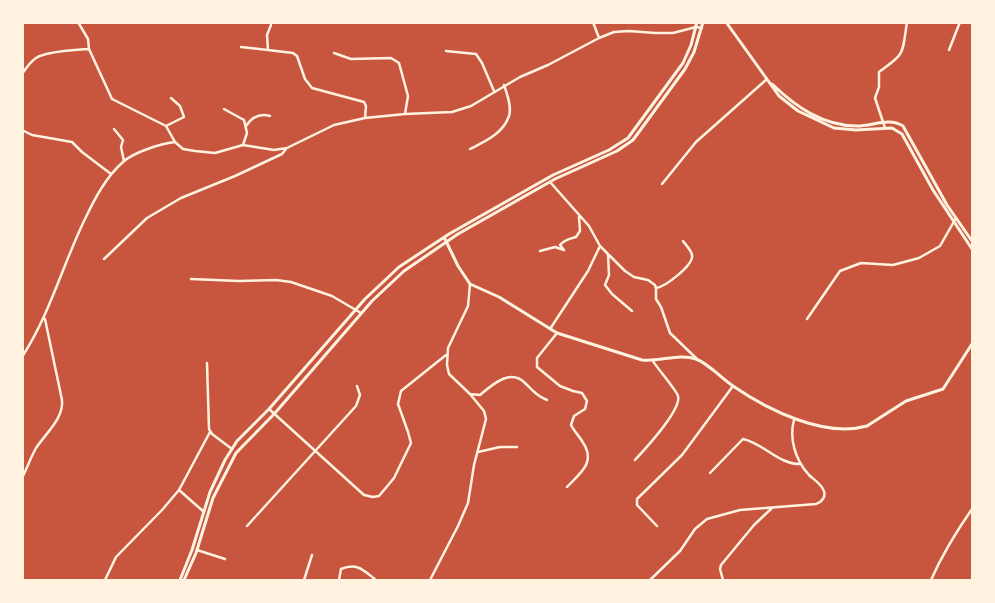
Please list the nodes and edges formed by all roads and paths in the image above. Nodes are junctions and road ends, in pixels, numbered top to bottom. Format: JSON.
{"nodes":[{"id":1,"x":78,"y":22,"type":"edge"},
{"id":2,"x":593,"y":22,"type":"edge"},
{"id":3,"x":703,"y":22,"type":"edge"},
{"id":4,"x":726,"y":22,"type":"edge"},
{"id":5,"x":907,"y":22,"type":"edge"},
{"id":6,"x":960,"y":22,"type":"edge"},
{"id":7,"x":271,"y":25,"type":"dead end"},
{"id":8,"x":696,"y":25,"type":"edge"},
{"id":9,"x":702,"y":28,"type":"junction"},
{"id":10,"x":599,"y":38,"type":"junction"},
{"id":11,"x":241,"y":46,"type":"dead end"},
{"id":12,"x":89,"y":49,"type":"junction"},
{"id":13,"x":268,"y":50,"type":"junction"},
{"id":14,"x":948,"y":50,"type":"dead end"},
{"id":15,"x":446,"y":51,"type":"dead end"},
{"id":16,"x":334,"y":53,"type":"dead end"},
{"id":17,"x":22,"y":74,"type":"edge"},
{"id":18,"x":767,"y":79,"type":"junction"},
{"id":19,"x":504,"y":85,"type":"junction"},
{"id":20,"x":494,"y":91,"type":"junction"},
{"id":21,"x":171,"y":98,"type":"dead end"},
{"id":22,"x":224,"y":109,"type":"dead end"},
{"id":23,"x":405,"y":114,"type":"junction"},
{"id":24,"x":270,"y":116,"type":"dead end"},
{"id":25,"x":365,"y":118,"type":"junction"},
{"id":26,"x":884,"y":122,"type":"junction"},
{"id":27,"x":166,"y":126,"type":"junction"},
{"id":28,"x":246,"y":126,"type":"junction"},
{"id":29,"x":885,"y":128,"type":"junction"},
{"id":30,"x":114,"y":129,"type":"dead end"},
{"id":31,"x":22,"y":130,"type":"edge"},
{"id":32,"x":175,"y":142,"type":"junction"},
{"id":33,"x":243,"y":145,"type":"junction"},
{"id":34,"x":287,"y":148,"type":"junction"},
{"id":35,"x":470,"y":149,"type":"dead end"},
{"id":36,"x":124,"y":161,"type":"junction"},
{"id":37,"x":111,"y":174,"type":"junction"},
{"id":38,"x":550,"y":182,"type":"junction"},
{"id":39,"x":662,"y":184,"type":"dead end"},
{"id":40,"x":579,"y":215,"type":"junction"},
{"id":41,"x":955,"y":220,"type":"junction"},
{"id":42,"x":444,"y":238,"type":"junction"},
{"id":43,"x":972,"y":241,"type":"edge"},
{"id":44,"x":446,"y":242,"type":"junction"},
{"id":45,"x":683,"y":242,"type":"dead end"},
{"id":46,"x":600,"y":246,"type":"junction"},
{"id":47,"x":972,"y":249,"type":"edge"},
{"id":48,"x":540,"y":251,"type":"dead end"},
{"id":49,"x":608,"y":254,"type":"junction"},
{"id":50,"x":104,"y":260,"type":"dead end"},
{"id":51,"x":191,"y":279,"type":"dead end"},
{"id":52,"x":470,"y":284,"type":"junction"},
{"id":53,"x":656,"y":288,"type":"junction"},
{"id":54,"x":355,"y":310,"type":"junction"},
{"id":55,"x":632,"y":311,"type":"dead end"},
{"id":56,"x":361,"y":313,"type":"junction"},
{"id":57,"x":44,"y":318,"type":"junction"},
{"id":58,"x":806,"y":318,"type":"dead end"},
{"id":59,"x":550,"y":329,"type":"junction"},
{"id":60,"x":557,"y":333,"type":"junction"},
{"id":61,"x":972,"y":344,"type":"edge"},
{"id":62,"x":446,"y":355,"type":"junction"},
{"id":63,"x":22,"y":357,"type":"edge"},
{"id":64,"x":698,"y":360,"type":"junction"},
{"id":65,"x":653,"y":361,"type":"junction"},
{"id":66,"x":208,"y":364,"type":"dead end"},
{"id":67,"x":357,"y":386,"type":"dead end"},
{"id":68,"x":733,"y":386,"type":"junction"},
{"id":69,"x":470,"y":394,"type":"junction"},
{"id":70,"x":547,"y":400,"type":"dead end"},
{"id":71,"x":270,"y":409,"type":"junction"},
{"id":72,"x":275,"y":413,"type":"junction"},
{"id":73,"x":794,"y":420,"type":"junction"},
{"id":74,"x":210,"y":432,"type":"junction"},
{"id":75,"x":516,"y":447,"type":"dead end"},
{"id":76,"x":232,"y":449,"type":"junction"},
{"id":77,"x":315,"y":451,"type":"junction"},
{"id":78,"x":478,"y":452,"type":"junction"},
{"id":79,"x":635,"y":460,"type":"dead end"},
{"id":80,"x":800,"y":464,"type":"junction"},
{"id":81,"x":710,"y":473,"type":"dead end"},
{"id":82,"x":22,"y":478,"type":"edge"},
{"id":83,"x":567,"y":487,"type":"dead end"},
{"id":84,"x":178,"y":490,"type":"junction"},
{"id":85,"x":773,"y":507,"type":"junction"},
{"id":86,"x":972,"y":509,"type":"edge"},
{"id":87,"x":204,"y":512,"type":"junction"},
{"id":88,"x":247,"y":526,"type":"dead end"},
{"id":89,"x":657,"y":526,"type":"dead end"},
{"id":90,"x":197,"y":550,"type":"junction"},
{"id":91,"x":312,"y":555,"type":"dead end"},
{"id":92,"x":225,"y":559,"type":"dead end"},
{"id":93,"x":105,"y":580,"type":"edge"},
{"id":94,"x":180,"y":580,"type":"edge"},
{"id":95,"x":184,"y":580,"type":"edge"},
{"id":96,"x":304,"y":580,"type":"edge"},
{"id":97,"x":339,"y":580,"type":"edge"},
{"id":98,"x":376,"y":580,"type":"edge"},
{"id":99,"x":430,"y":580,"type":"edge"},
{"id":100,"x":650,"y":580,"type":"edge"},
{"id":101,"x":723,"y":580,"type":"edge"},
{"id":102,"x":931,"y":580,"type":"edge"}],
"edges":[{"from":1,"to":12,"type":"street"},
{"from":2,"to":10,"type":"street"},
{"from":3,"to":9,"type":"street"},
{"from":4,"to":18,"type":"street"},
{"from":5,"to":26,"type":"street"},
{"from":6,"to":14,"type":"street"},
{"from":7,"to":13,"type":"street"},
{"from":8,"to":9,"type":"street"},
{"from":8,"to":10,"type":"street"},
{"from":8,"to":42,"type":"street"},
{"from":9,"to":38,"type":"street"},
{"from":10,"to":19,"type":"street"},
{"from":11,"to":13,"type":"street"},
{"from":12,"to":17,"type":"street"},
{"from":12,"to":27,"type":"street"},
{"from":13,"to":25,"type":"street"},
{"from":15,"to":20,"type":"street"},
{"from":16,"to":23,"type":"street"},
{"from":18,"to":26,"type":"street"},
{"from":18,"to":29,"type":"street"},
{"from":18,"to":39,"type":"street"},
{"from":19,"to":20,"type":"street"},
{"from":19,"to":35,"type":"street"},
{"from":20,"to":23,"type":"street"},
{"from":21,"to":27,"type":"street"},
{"from":22,"to":28,"type":"street"},
{"from":23,"to":25,"type":"street"},
{"from":24,"to":28,"type":"street"},
{"from":25,"to":34,"type":"street"},
{"from":26,"to":29,"type":"street"},
{"from":26,"to":41,"type":"street"},
{"from":27,"to":32,"type":"street"},
{"from":28,"to":33,"type":"street"},
{"from":29,"to":41,"type":"street"},
{"from":30,"to":36,"type":"street"},
{"from":31,"to":37,"type":"street"},
{"from":32,"to":33,"type":"street"},
{"from":32,"to":36,"type":"street"},
{"from":33,"to":34,"type":"street"},
{"from":34,"to":50,"type":"street"},
{"from":36,"to":37,"type":"street"},
{"from":37,"to":57,"type":"street"},
{"from":38,"to":40,"type":"street"},
{"from":38,"to":44,"type":"street"},
{"from":40,"to":46,"type":"street"},
{"from":40,"to":48,"type":"street"},
{"from":41,"to":43,"type":"street"},
{"from":41,"to":47,"type":"street"},
{"from":41,"to":58,"type":"street"},
{"from":42,"to":44,"type":"street"},
{"from":42,"to":54,"type":"street"},
{"from":44,"to":52,"type":"street"},
{"from":44,"to":56,"type":"street"},
{"from":45,"to":53,"type":"street"},
{"from":46,"to":49,"type":"street"},
{"from":46,"to":59,"type":"street"},
{"from":49,"to":53,"type":"street"},
{"from":49,"to":55,"type":"street"},
{"from":51,"to":54,"type":"street"},
{"from":52,"to":59,"type":"street"},
{"from":52,"to":62,"type":"street"},
{"from":53,"to":64,"type":"street"},
{"from":54,"to":56,"type":"street"},
{"from":54,"to":71,"type":"street"},
{"from":56,"to":72,"type":"street"},
{"from":57,"to":63,"type":"street"},
{"from":57,"to":82,"type":"street"},
{"from":59,"to":60,"type":"street"},
{"from":60,"to":65,"type":"street"},
{"from":60,"to":83,"type":"street"},
{"from":61,"to":73,"type":"street"},
{"from":62,"to":69,"type":"street"},
{"from":62,"to":77,"type":"street"},
{"from":64,"to":65,"type":"street"},
{"from":64,"to":68,"type":"street"},
{"from":65,"to":79,"type":"street"},
{"from":66,"to":74,"type":"street"},
{"from":67,"to":77,"type":"street"},
{"from":68,"to":73,"type":"street"},
{"from":68,"to":89,"type":"street"},
{"from":69,"to":70,"type":"street"},
{"from":69,"to":78,"type":"street"},
{"from":71,"to":72,"type":"street"},
{"from":71,"to":76,"type":"street"},
{"from":72,"to":77,"type":"street"},
{"from":72,"to":90,"type":"street"},
{"from":73,"to":80,"type":"street"},
{"from":74,"to":76,"type":"street"},
{"from":74,"to":84,"type":"street"},
{"from":75,"to":78,"type":"street"},
{"from":76,"to":87,"type":"street"},
{"from":77,"to":88,"type":"street"},
{"from":78,"to":99,"type":"street"},
{"from":80,"to":81,"type":"street"},
{"from":80,"to":85,"type":"street"},
{"from":84,"to":87,"type":"street"},
{"from":84,"to":93,"type":"street"},
{"from":85,"to":100,"type":"street"},
{"from":85,"to":101,"type":"street"},
{"from":86,"to":102,"type":"street"},
{"from":87,"to":94,"type":"street"},
{"from":90,"to":92,"type":"street"},
{"from":90,"to":95,"type":"street"},
{"from":91,"to":96,"type":"street"},
{"from":97,"to":98,"type":"street"}]}
